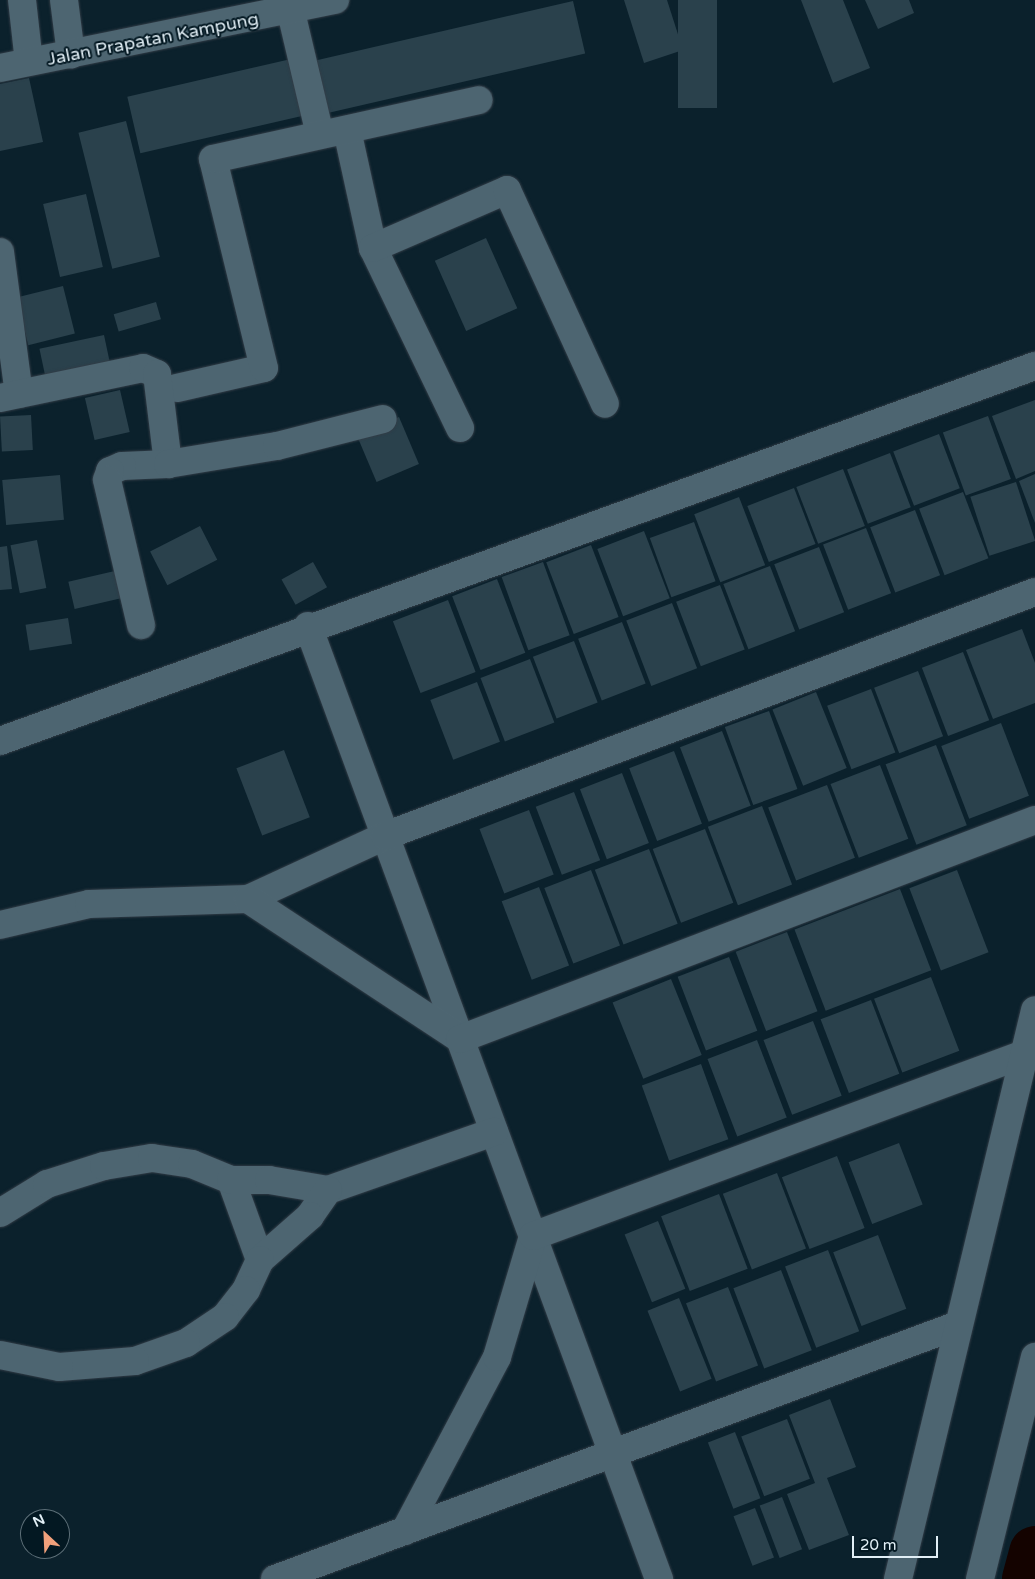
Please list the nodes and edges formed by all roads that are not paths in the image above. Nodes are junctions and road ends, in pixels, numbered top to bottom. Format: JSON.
{"nodes":[{"id":1,"x":22,"y":0,"type":"edge"},
{"id":2,"x":64,"y":0,"type":"edge"},
{"id":3,"x":335,"y":0,"type":"edge"},
{"id":4,"x":291,"y":12,"type":"junction"},
{"id":5,"x":71,"y":55,"type":"junction"},
{"id":6,"x":29,"y":62,"type":"junction"},
{"id":7,"x":0,"y":68,"type":"edge"},
{"id":8,"x":479,"y":100,"type":"dead end"},
{"id":9,"x":347,"y":130,"type":"junction"},
{"id":10,"x":320,"y":135,"type":"junction"},
{"id":11,"x":373,"y":248,"type":"junction"},
{"id":12,"x":0,"y":252,"type":"edge"},
{"id":13,"x":1035,"y":366,"type":"edge"},
{"id":14,"x":177,"y":388,"type":"dead end"},
{"id":15,"x":9,"y":396,"type":"edge"},
{"id":16,"x":605,"y":404,"type":"dead end"},
{"id":17,"x":383,"y":419,"type":"dead end"},
{"id":18,"x":460,"y":428,"type":"dead end"},
{"id":19,"x":168,"y":464,"type":"junction"},
{"id":20,"x":1035,"y":592,"type":"edge"},
{"id":21,"x":141,"y":625,"type":"dead end"},
{"id":22,"x":308,"y":626,"type":"junction"},
{"id":23,"x":0,"y":741,"type":"edge"},
{"id":24,"x":1035,"y":820,"type":"edge"},
{"id":25,"x":386,"y":836,"type":"junction"},
{"id":26,"x":248,"y":899,"type":"junction"},
{"id":27,"x":0,"y":925,"type":"edge"},
{"id":28,"x":1035,"y":1010,"type":"edge"},
{"id":29,"x":460,"y":1039,"type":"junction"},
{"id":30,"x":1024,"y":1054,"type":"junction"},
{"id":31,"x":494,"y":1132,"type":"junction"},
{"id":32,"x":231,"y":1180,"type":"junction"},
{"id":33,"x":328,"y":1190,"type":"junction"},
{"id":34,"x":0,"y":1213,"type":"edge"},
{"id":35,"x":533,"y":1236,"type":"junction"},
{"id":36,"x":260,"y":1260,"type":"junction"},
{"id":37,"x":958,"y":1325,"type":"junction"},
{"id":38,"x":0,"y":1355,"type":"edge"},
{"id":39,"x":1035,"y":1357,"type":"edge"},
{"id":40,"x":613,"y":1453,"type":"junction"},
{"id":41,"x":405,"y":1531,"type":"junction"},
{"id":42,"x":275,"y":1579,"type":"edge"},
{"id":43,"x":659,"y":1579,"type":"edge"},
{"id":44,"x":898,"y":1579,"type":"edge"},
{"id":45,"x":980,"y":1579,"type":"edge"}],
"edges":[{"from":1,"to":6,"type":"street"},
{"from":2,"to":5,"type":"street"},
{"from":3,"to":4,"type":"street","name":"Jalan Prapatan Kampung"},
{"from":4,"to":5,"type":"street","name":"Jalan Prapatan Kampung"},
{"from":4,"to":10,"type":"street"},
{"from":5,"to":6,"type":"street","name":"Jalan Prapatan Kampung"},
{"from":6,"to":7,"type":"street","name":"Jalan Prapatan Kampung"},
{"from":8,"to":9,"type":"street"},
{"from":9,"to":10,"type":"street"},
{"from":9,"to":11,"type":"street"},
{"from":10,"to":14,"type":"street"},
{"from":11,"to":16,"type":"street"},
{"from":11,"to":18,"type":"street"},
{"from":12,"to":15,"type":"street"},
{"from":13,"to":22,"type":"street"},
{"from":15,"to":19,"type":"street"},
{"from":17,"to":19,"type":"street"},
{"from":19,"to":21,"type":"street"},
{"from":20,"to":25,"type":"street"},
{"from":22,"to":23,"type":"street"},
{"from":22,"to":25,"type":"street"},
{"from":24,"to":29,"type":"street"},
{"from":25,"to":26,"type":"street"},
{"from":25,"to":29,"type":"street"},
{"from":26,"to":27,"type":"street"},
{"from":26,"to":29,"type":"street"},
{"from":28,"to":30,"type":"street"},
{"from":29,"to":31,"type":"street"},
{"from":30,"to":35,"type":"street"},
{"from":30,"to":37,"type":"street"},
{"from":31,"to":33,"type":"street"},
{"from":31,"to":35,"type":"street"},
{"from":32,"to":33,"type":"street"},
{"from":32,"to":34,"type":"street"},
{"from":32,"to":36,"type":"street"},
{"from":33,"to":36,"type":"street"},
{"from":35,"to":40,"type":"street"},
{"from":35,"to":41,"type":"street"},
{"from":36,"to":38,"type":"street"},
{"from":37,"to":40,"type":"street"},
{"from":37,"to":44,"type":"street"},
{"from":39,"to":45,"type":"street"},
{"from":40,"to":41,"type":"street"},
{"from":40,"to":43,"type":"street"},
{"from":41,"to":42,"type":"street"}]}
